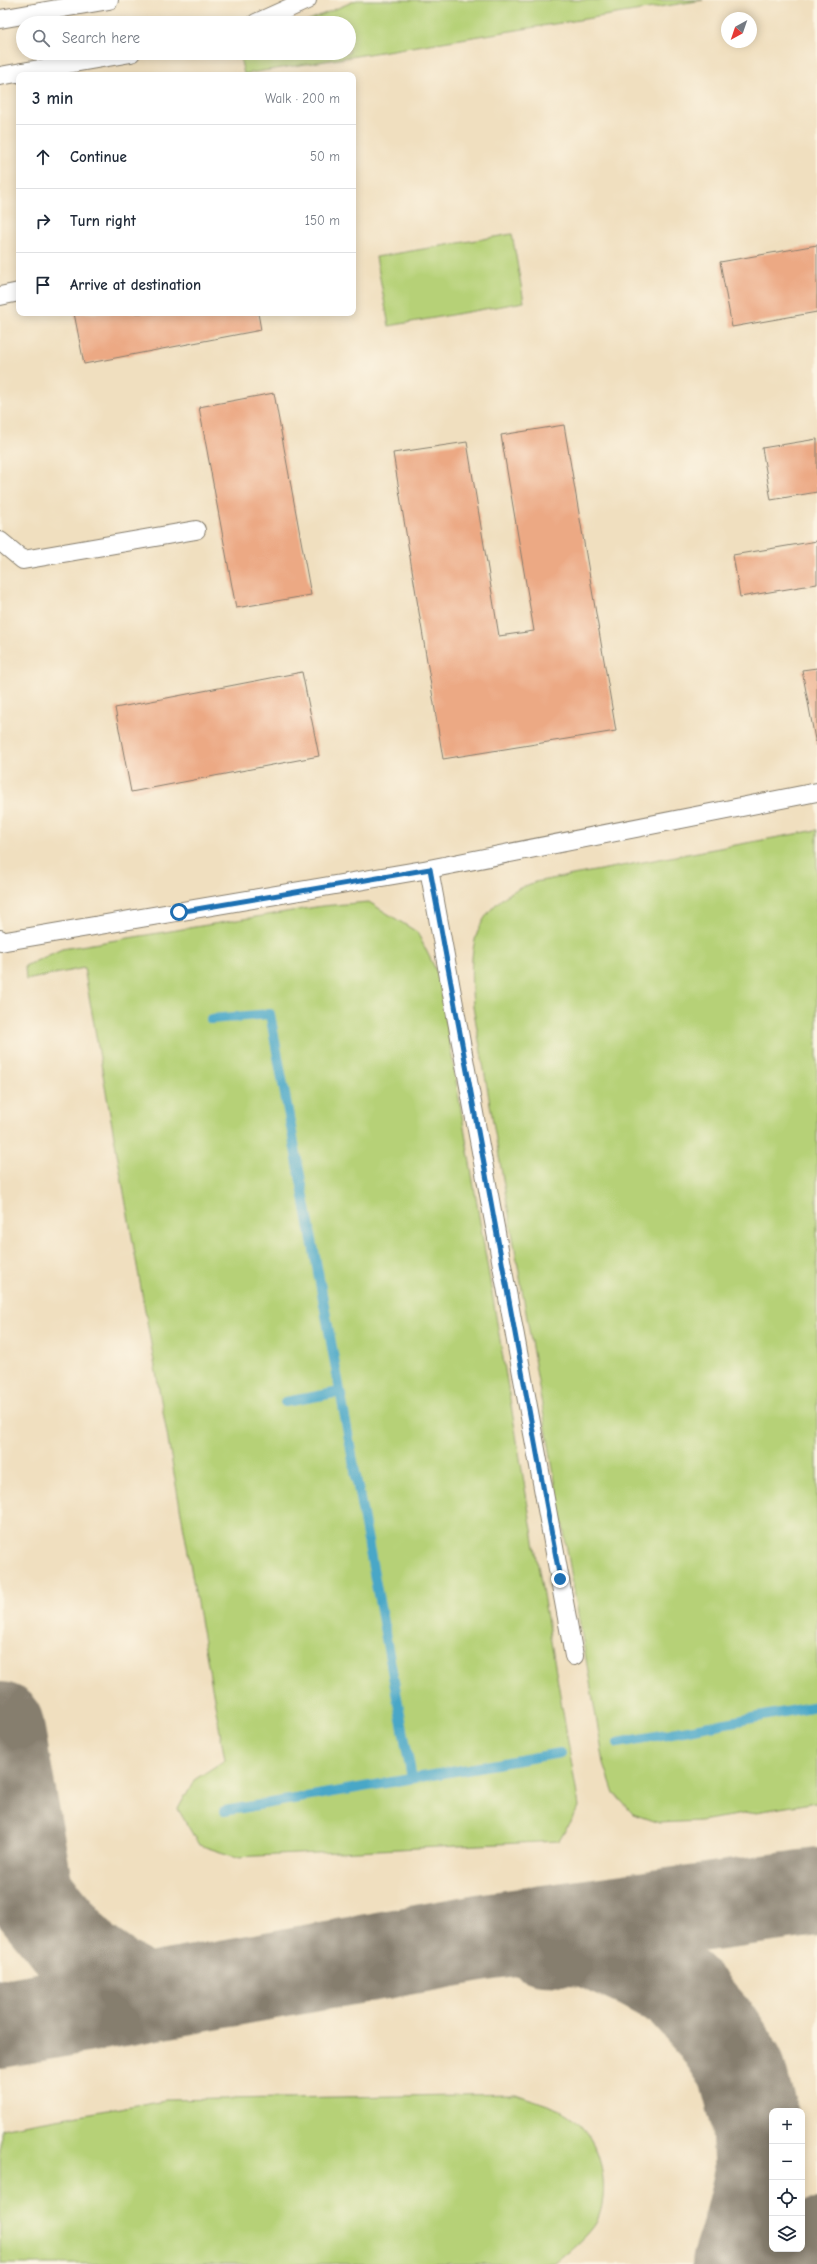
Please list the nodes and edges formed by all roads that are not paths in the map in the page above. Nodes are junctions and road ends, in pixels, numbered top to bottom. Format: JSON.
{"nodes":[{"id":1,"x":109,"y":0,"type":"edge"},
{"id":2,"x":307,"y":0,"type":"edge"},
{"id":3,"x":16,"y":16,"type":"edge"},
{"id":4,"x":17,"y":16,"type":"edge"},
{"id":5,"x":272,"y":16,"type":"edge"},
{"id":6,"x":0,"y":19,"type":"edge"},
{"id":7,"x":95,"y":60,"type":"edge"},
{"id":8,"x":33,"y":72,"type":"edge"},
{"id":9,"x":16,"y":75,"type":"edge"},
{"id":10,"x":0,"y":76,"type":"edge"},
{"id":11,"x":16,"y":293,"type":"edge"},
{"id":12,"x":0,"y":296,"type":"edge"},
{"id":13,"x":196,"y":530,"type":"dead end"},
{"id":14,"x":0,"y":541,"type":"edge"},
{"id":15,"x":817,"y":792,"type":"edge"},
{"id":16,"x":430,"y":869,"type":"junction"},
{"id":17,"x":2,"y":944,"type":"edge"},
{"id":18,"x":574,"y":1656,"type":"dead end"}],
"edges":[{"from":1,"to":4,"type":"lane"},
{"from":2,"to":5,"type":"lane"},
{"from":3,"to":6,"type":"lane"},
{"from":7,"to":8,"type":"lane"},
{"from":9,"to":10,"type":"lane"},
{"from":11,"to":12,"type":"lane"},
{"from":13,"to":14,"type":"lane"},
{"from":15,"to":16,"type":"lane"},
{"from":16,"to":17,"type":"lane"},
{"from":16,"to":18,"type":"lane"}]}
